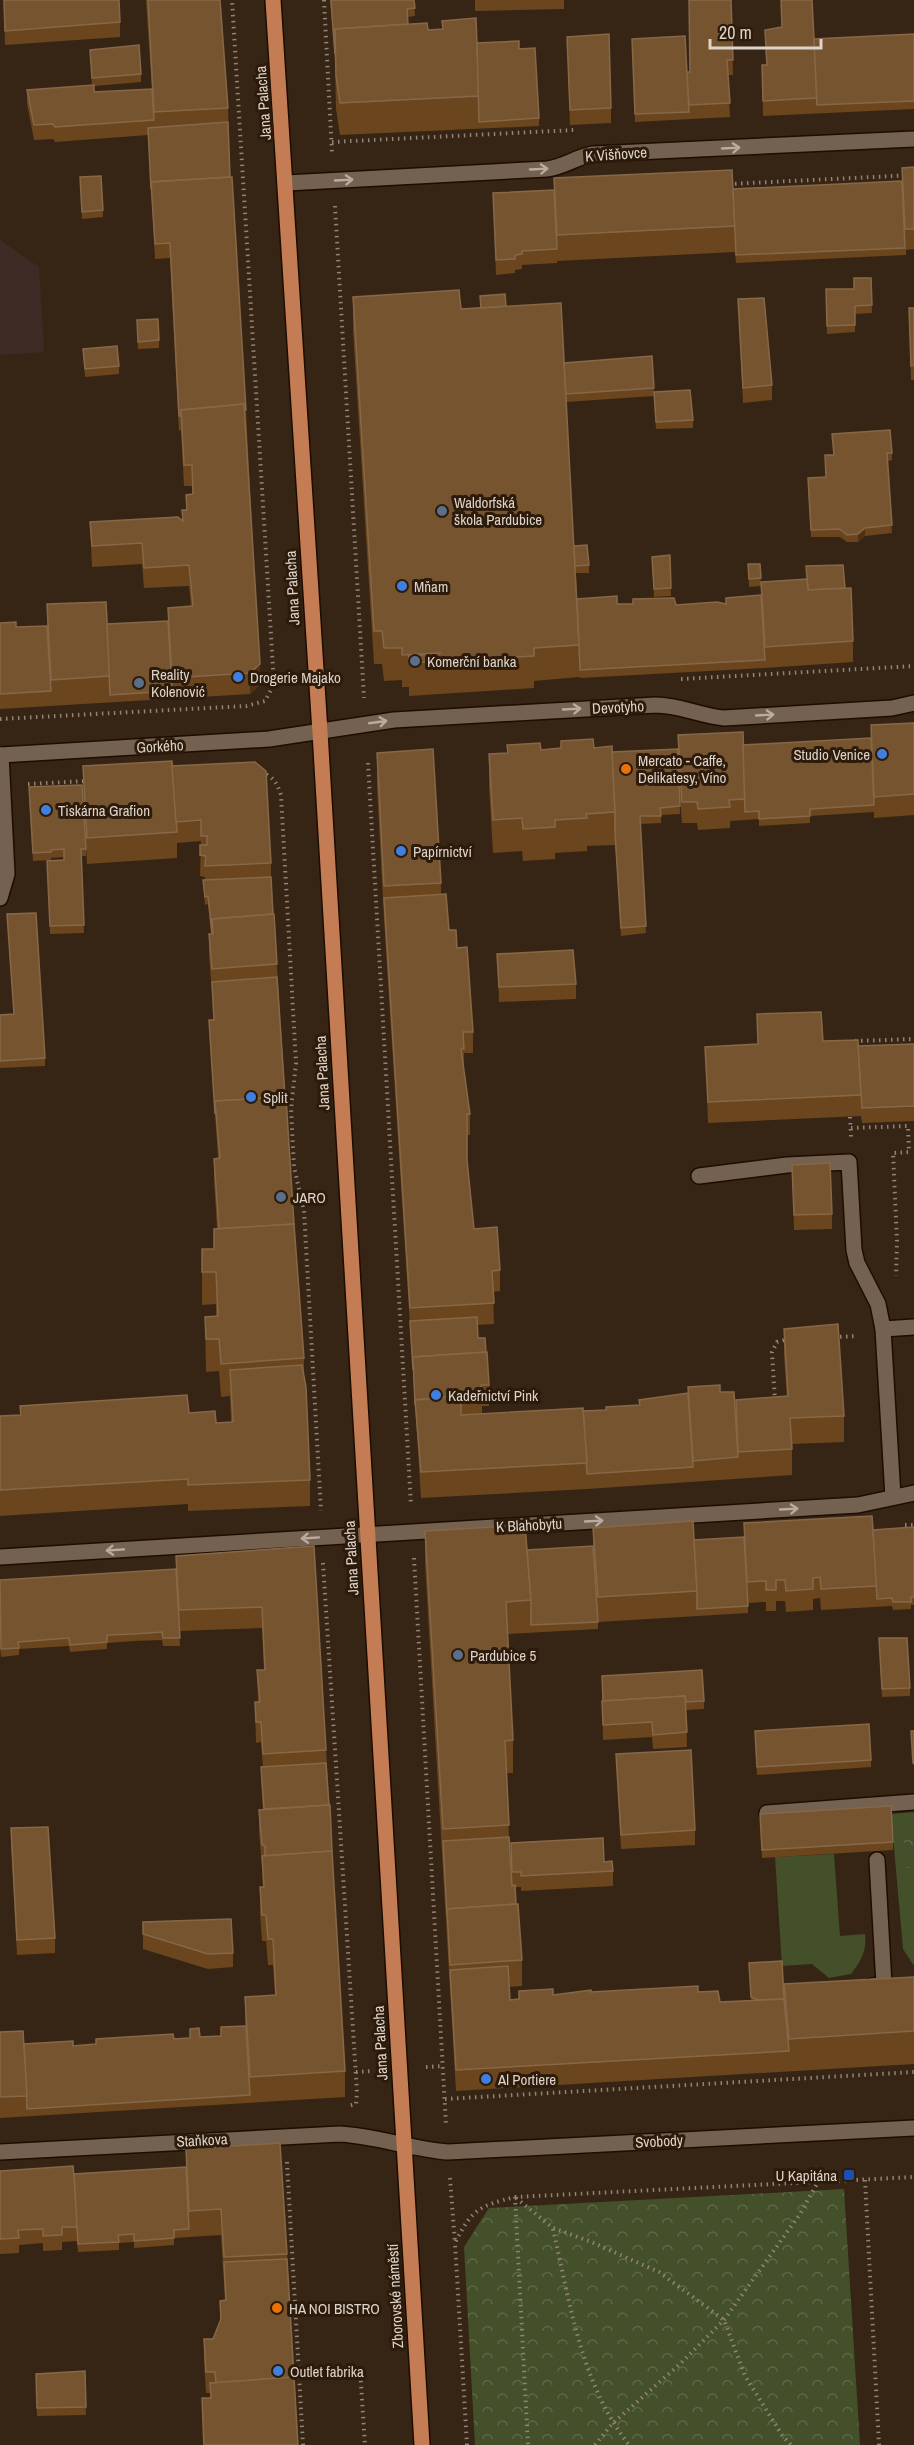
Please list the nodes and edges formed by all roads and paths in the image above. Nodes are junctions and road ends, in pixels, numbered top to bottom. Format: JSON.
{"nodes":[{"id":1,"x":231,"y":0,"type":"edge"},
{"id":2,"x":273,"y":0,"type":"edge"},
{"id":3,"x":324,"y":0,"type":"edge"},
{"id":4,"x":914,"y":140,"type":"edge"},
{"id":5,"x":914,"y":175,"type":"edge"},
{"id":6,"x":334,"y":180,"type":"junction"},
{"id":7,"x":286,"y":183,"type":"junction"},
{"id":8,"x":725,"y":185,"type":"edge"},
{"id":9,"x":364,"y":700,"type":"dead end"},
{"id":10,"x":914,"y":703,"type":"edge"},
{"id":11,"x":0,"y":719,"type":"edge"},
{"id":12,"x":320,"y":732,"type":"junction"},
{"id":13,"x":0,"y":755,"type":"edge"},
{"id":14,"x":260,"y":772,"type":"edge"},
{"id":15,"x":96,"y":780,"type":"edge"},
{"id":16,"x":3,"y":785,"type":"junction"},
{"id":17,"x":0,"y":898,"type":"edge"},
{"id":18,"x":914,"y":1039,"type":"edge"},
{"id":19,"x":850,"y":1042,"type":"edge"},
{"id":20,"x":908,"y":1126,"type":"junction"},
{"id":21,"x":914,"y":1126,"type":"edge"},
{"id":22,"x":851,"y":1128,"type":"dead end"},
{"id":23,"x":699,"y":1176,"type":"dead end"},
{"id":24,"x":895,"y":1285,"type":"dead end"},
{"id":25,"x":914,"y":1328,"type":"edge"},
{"id":26,"x":883,"y":1332,"type":"junction"},
{"id":27,"x":824,"y":1337,"type":"edge"},
{"id":28,"x":800,"y":1338,"type":"edge"},
{"id":29,"x":775,"y":1401,"type":"edge"},
{"id":30,"x":914,"y":1494,"type":"edge"},
{"id":31,"x":893,"y":1497,"type":"junction"},
{"id":32,"x":321,"y":1511,"type":"dead end"},
{"id":33,"x":368,"y":1535,"type":"junction"},
{"id":34,"x":0,"y":1557,"type":"edge"},
{"id":35,"x":322,"y":1562,"type":"dead end"},
{"id":36,"x":914,"y":1802,"type":"edge"},
{"id":37,"x":767,"y":1813,"type":"edge"},
{"id":38,"x":877,"y":1860,"type":"dead end"},
{"id":39,"x":904,"y":1984,"type":"edge"},
{"id":40,"x":884,"y":1985,"type":"junction"},
{"id":41,"x":854,"y":1987,"type":"edge"},
{"id":42,"x":914,"y":2072,"type":"edge"},
{"id":43,"x":445,"y":2098,"type":"dead end"},
{"id":44,"x":345,"y":2107,"type":"dead end"},
{"id":45,"x":914,"y":2128,"type":"edge"},
{"id":46,"x":404,"y":2145,"type":"junction"},
{"id":47,"x":0,"y":2152,"type":"edge"},
{"id":48,"x":287,"y":2161,"type":"dead end"},
{"id":49,"x":914,"y":2177,"type":"edge"},
{"id":50,"x":865,"y":2180,"type":"junction"},
{"id":51,"x":819,"y":2182,"type":"junction"},
{"id":52,"x":515,"y":2197,"type":"junction"},
{"id":53,"x":553,"y":2228,"type":"junction"},
{"id":54,"x":724,"y":2320,"type":"junction"},
{"id":55,"x":360,"y":2369,"type":"dead end"},
{"id":56,"x":612,"y":2424,"type":"junction"},
{"id":57,"x":303,"y":2445,"type":"edge"},
{"id":58,"x":364,"y":2445,"type":"edge"},
{"id":59,"x":422,"y":2445,"type":"edge"},
{"id":60,"x":467,"y":2445,"type":"edge"},
{"id":61,"x":528,"y":2445,"type":"edge"},
{"id":62,"x":595,"y":2445,"type":"edge"},
{"id":63,"x":629,"y":2445,"type":"edge"},
{"id":64,"x":791,"y":2445,"type":"edge"},
{"id":65,"x":879,"y":2445,"type":"edge"}],
"edges":[{"from":1,"to":11,"type":"path"},
{"from":2,"to":7,"type":"main road","name":"Jana Palacha"},
{"from":3,"to":6,"type":"path"},
{"from":6,"to":4,"type":"street","name":"K Višňovce","one_way":true},
{"from":5,"to":8,"type":"path"},
{"from":6,"to":7,"type":"street","name":"K Višňovce"},
{"from":6,"to":9,"type":"path"},
{"from":7,"to":12,"type":"main road","name":"Jana Palacha"},
{"from":12,"to":10,"type":"street","name":"Devotyho","one_way":true},
{"from":12,"to":13,"type":"street","name":"Gorkého"},
{"from":12,"to":33,"type":"main road","name":"Jana Palacha"},
{"from":13,"to":16,"type":"street"},
{"from":14,"to":32,"type":"path"},
{"from":15,"to":16,"type":"path"},
{"from":16,"to":17,"type":"street"},
{"from":18,"to":19,"type":"path"},
{"from":20,"to":21,"type":"path"},
{"from":20,"to":22,"type":"path"},
{"from":20,"to":24,"type":"path"},
{"from":23,"to":26,"type":"street"},
{"from":25,"to":26,"type":"street"},
{"from":26,"to":27,"type":"path"},
{"from":26,"to":31,"type":"street"},
{"from":28,"to":29,"type":"path"},
{"from":30,"to":31,"type":"street","name":"K Blahobytu"},
{"from":33,"to":31,"type":"street","name":"K Blahobytu","one_way":true},
{"from":33,"to":34,"type":"street","name":"K Blahobytu","one_way":true},
{"from":33,"to":46,"type":"main road","name":"Jana Palacha"},
{"from":35,"to":44,"type":"path"},
{"from":36,"to":37,"type":"street"},
{"from":38,"to":40,"type":"street"},
{"from":39,"to":40,"type":"street"},
{"from":40,"to":41,"type":"street"},
{"from":42,"to":43,"type":"path"},
{"from":45,"to":46,"type":"street","name":"Svobody"},
{"from":46,"to":47,"type":"street","name":"Staňkova"},
{"from":46,"to":59,"type":"main road","name":"Zborovské náměstí"},
{"from":48,"to":57,"type":"path"},
{"from":49,"to":50,"type":"path"},
{"from":50,"to":51,"type":"path"},
{"from":50,"to":65,"type":"path"},
{"from":51,"to":52,"type":"path"},
{"from":51,"to":54,"type":"path"},
{"from":52,"to":53,"type":"path"},
{"from":52,"to":60,"type":"path"},
{"from":52,"to":61,"type":"path"},
{"from":53,"to":54,"type":"path"},
{"from":53,"to":56,"type":"path"},
{"from":54,"to":56,"type":"path"},
{"from":54,"to":64,"type":"path"},
{"from":55,"to":58,"type":"path"},
{"from":56,"to":62,"type":"path"},
{"from":56,"to":63,"type":"path"}]}
